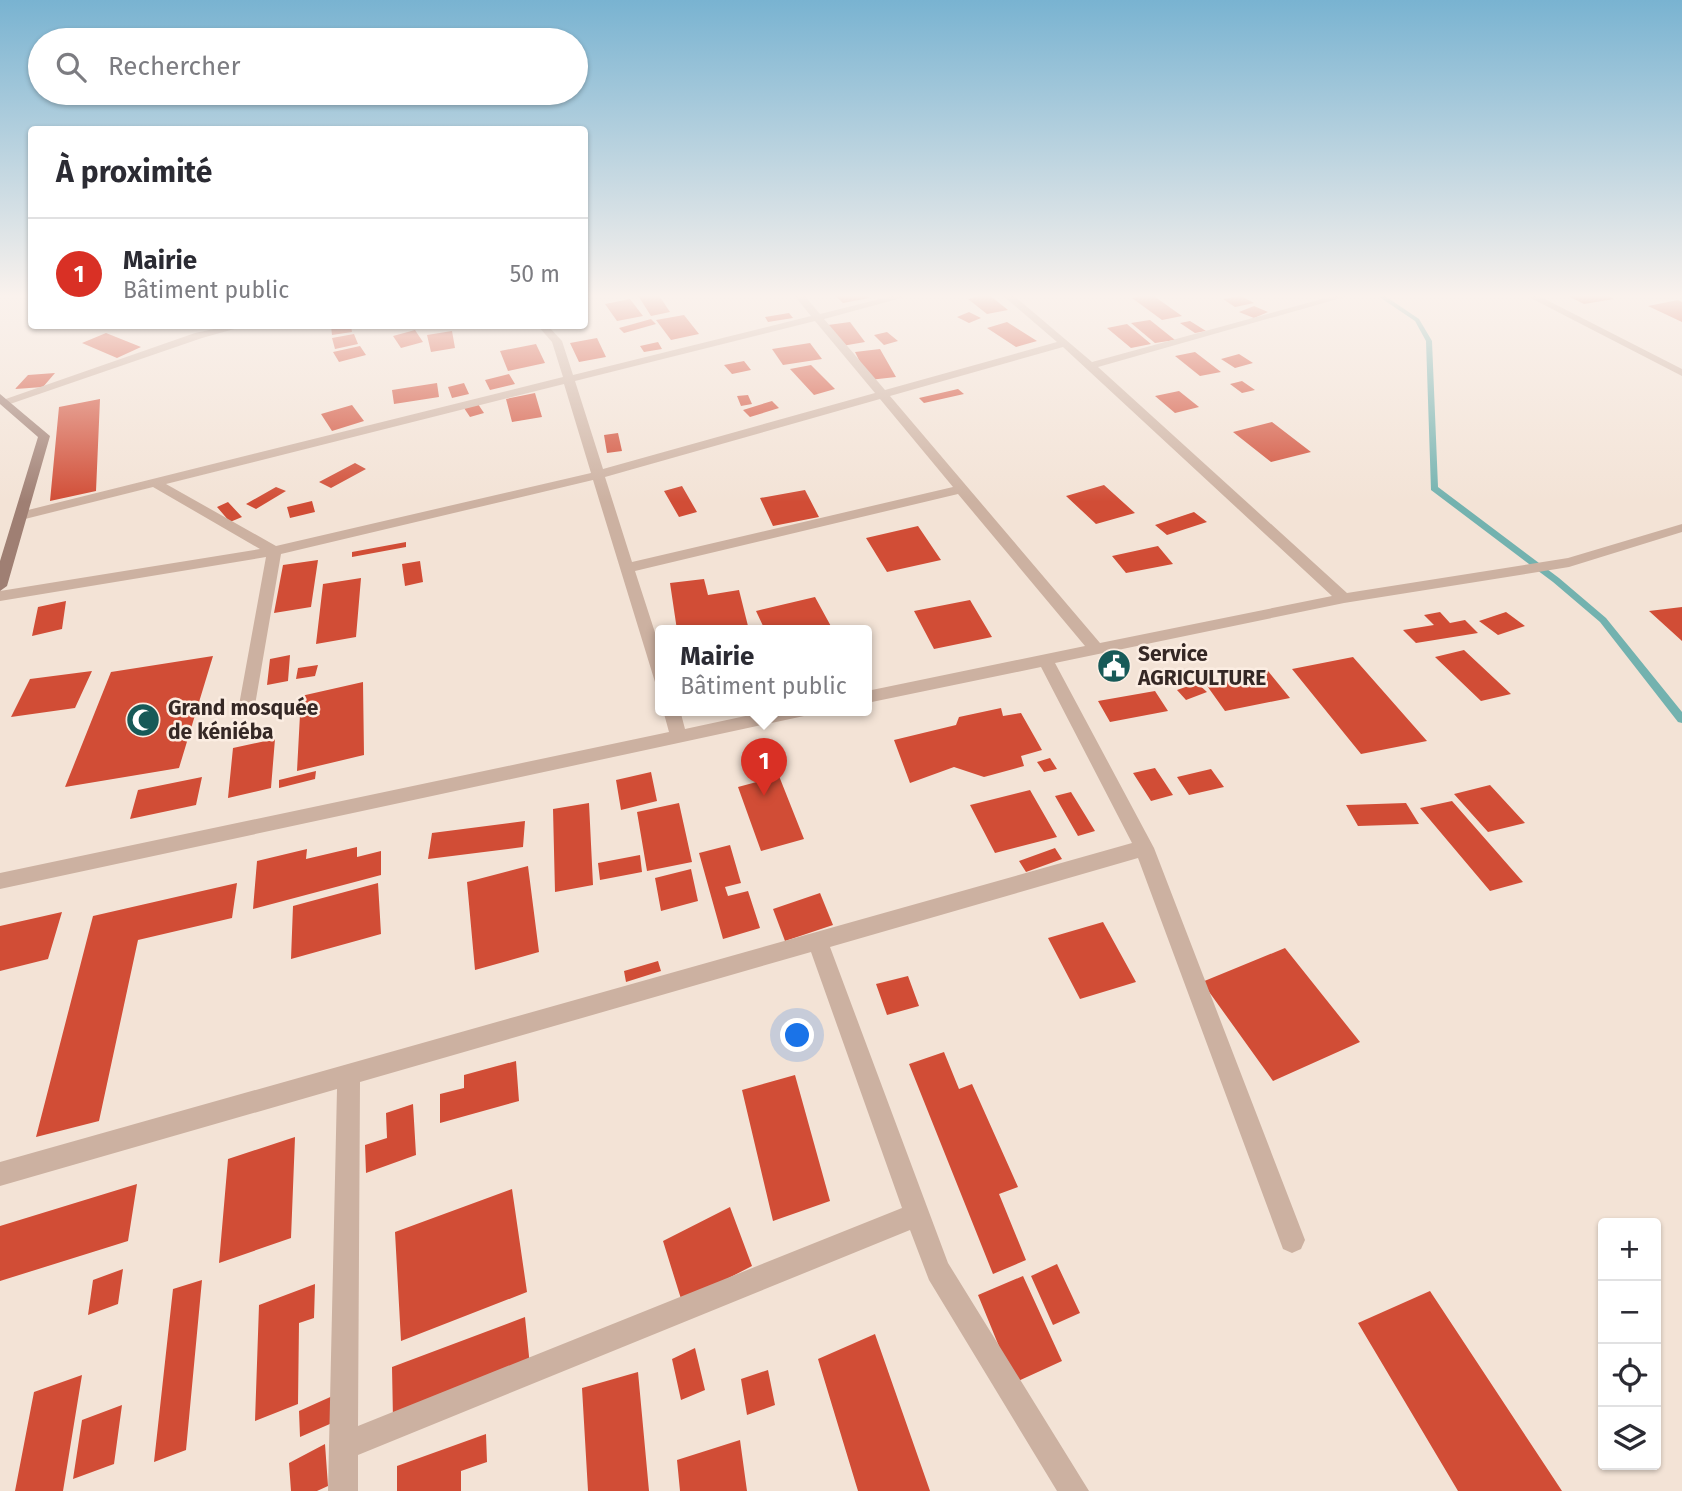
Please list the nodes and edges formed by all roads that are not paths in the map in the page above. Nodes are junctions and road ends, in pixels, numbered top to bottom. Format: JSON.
{"nodes":[{"id":1,"x":113,"y":364,"type":"edge"},
{"id":2,"x":563,"y":364,"type":"edge"},
{"id":3,"x":630,"y":364,"type":"edge"},
{"id":4,"x":855,"y":364,"type":"edge"},
{"id":5,"x":990,"y":364,"type":"edge"},
{"id":6,"x":1088,"y":364,"type":"edge"},
{"id":7,"x":1100,"y":364,"type":"edge"},
{"id":8,"x":1664,"y":364,"type":"edge"},
{"id":9,"x":1091,"y":366,"type":"junction"},
{"id":10,"x":1682,"y":373,"type":"edge"},
{"id":11,"x":568,"y":379,"type":"junction"},
{"id":12,"x":880,"y":395,"type":"junction"},
{"id":13,"x":3,"y":400,"type":"edge"},
{"id":14,"x":598,"y":475,"type":"junction"},
{"id":15,"x":155,"y":483,"type":"junction"},
{"id":16,"x":961,"y":489,"type":"junction"},
{"id":17,"x":21,"y":516,"type":"junction"},
{"id":18,"x":1679,"y":532,"type":"edge"},
{"id":19,"x":274,"y":551,"type":"junction"},
{"id":20,"x":626,"y":568,"type":"junction"},
{"id":21,"x":0,"y":586,"type":"edge"},
{"id":22,"x":0,"y":596,"type":"edge"},
{"id":23,"x":1344,"y":598,"type":"junction"},
{"id":24,"x":1095,"y":648,"type":"junction"},
{"id":25,"x":655,"y":659,"type":"edge"},
{"id":26,"x":1045,"y":659,"type":"junction"},
{"id":27,"x":872,"y":696,"type":"edge"},
{"id":28,"x":247,"y":705,"type":"dead end"},
{"id":29,"x":673,"y":716,"type":"edge"},
{"id":30,"x":776,"y":716,"type":"edge"},
{"id":31,"x":679,"y":737,"type":"junction"},
{"id":32,"x":1144,"y":848,"type":"junction"},
{"id":33,"x":0,"y":881,"type":"edge"},
{"id":34,"x":817,"y":941,"type":"junction"},
{"id":35,"x":349,"y":1074,"type":"junction"},
{"id":36,"x":0,"y":1174,"type":"edge"},
{"id":37,"x":918,"y":1214,"type":"junction"},
{"id":38,"x":1292,"y":1240,"type":"dead end"},
{"id":39,"x":344,"y":1446,"type":"junction"},
{"id":40,"x":343,"y":1491,"type":"edge"},
{"id":41,"x":1074,"y":1491,"type":"edge"}],
"edges":[{"from":1,"to":13,"type":"street"},
{"from":2,"to":11,"type":"street"},
{"from":3,"to":11,"type":"street"},
{"from":4,"to":12,"type":"street"},
{"from":5,"to":12,"type":"street"},
{"from":6,"to":9,"type":"street"},
{"from":7,"to":9,"type":"street"},
{"from":8,"to":10,"type":"street"},
{"from":9,"to":23,"type":"street"},
{"from":11,"to":14,"type":"street"},
{"from":11,"to":15,"type":"street"},
{"from":12,"to":14,"type":"street"},
{"from":12,"to":16,"type":"street"},
{"from":13,"to":17,"type":"street"},
{"from":14,"to":19,"type":"street"},
{"from":14,"to":20,"type":"street"},
{"from":15,"to":17,"type":"street"},
{"from":15,"to":19,"type":"street"},
{"from":16,"to":20,"type":"street"},
{"from":16,"to":24,"type":"street"},
{"from":17,"to":21,"type":"street"},
{"from":18,"to":23,"type":"street"},
{"from":19,"to":22,"type":"street"},
{"from":19,"to":28,"type":"street"},
{"from":20,"to":25,"type":"street"},
{"from":23,"to":24,"type":"street"},
{"from":24,"to":26,"type":"street"},
{"from":26,"to":27,"type":"street"},
{"from":26,"to":32,"type":"street"},
{"from":29,"to":31,"type":"street"},
{"from":30,"to":31,"type":"street"},
{"from":31,"to":33,"type":"street"},
{"from":32,"to":34,"type":"street"},
{"from":32,"to":38,"type":"street"},
{"from":34,"to":35,"type":"street"},
{"from":34,"to":37,"type":"street"},
{"from":35,"to":36,"type":"street"},
{"from":35,"to":39,"type":"street"},
{"from":37,"to":39,"type":"street"},
{"from":37,"to":41,"type":"street"},
{"from":39,"to":40,"type":"street"}]}
